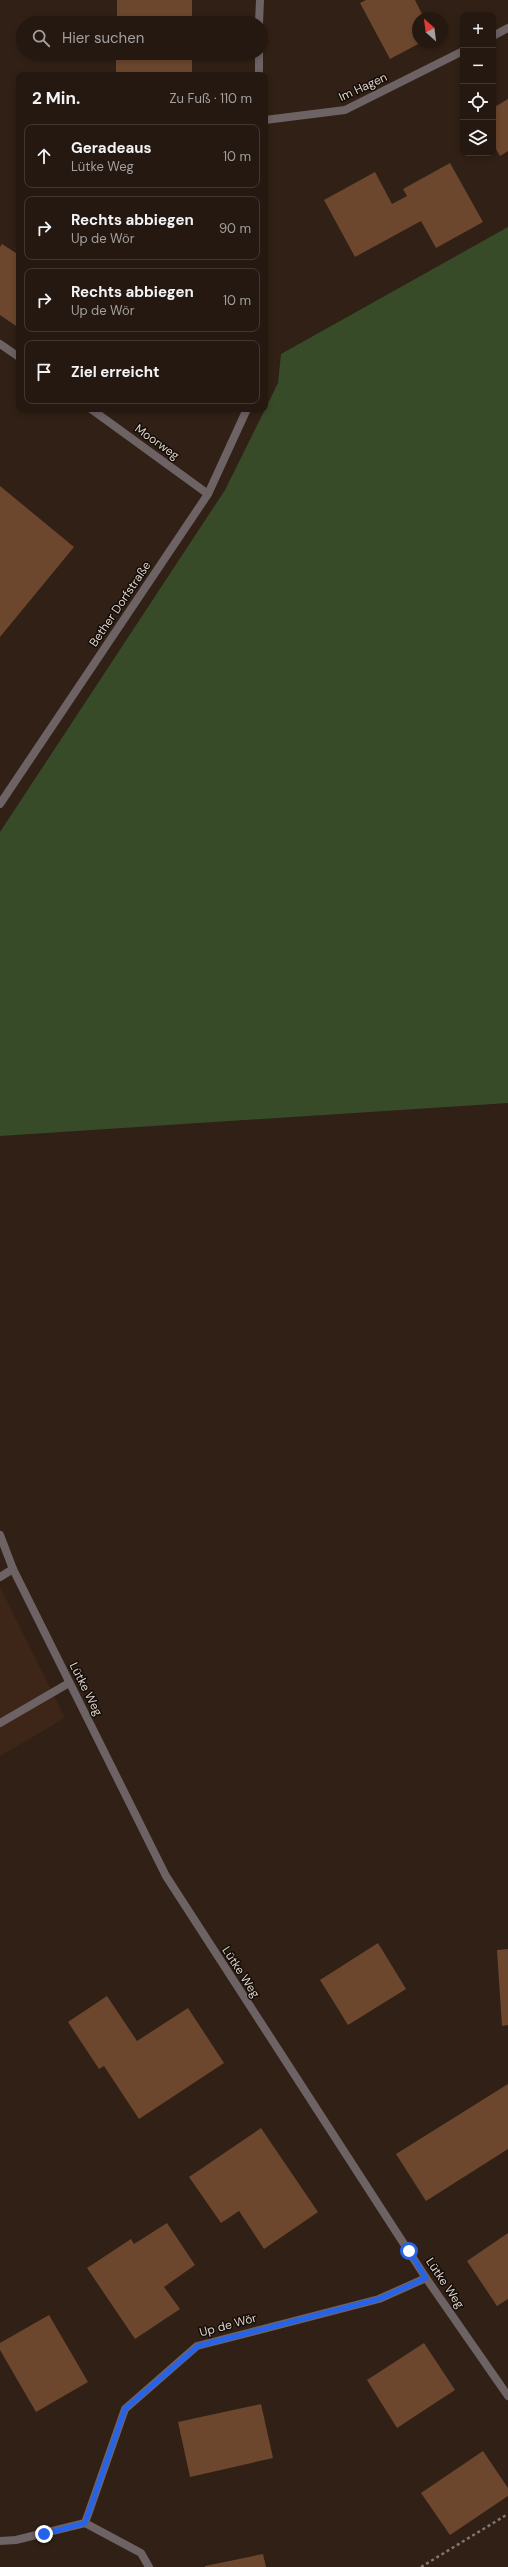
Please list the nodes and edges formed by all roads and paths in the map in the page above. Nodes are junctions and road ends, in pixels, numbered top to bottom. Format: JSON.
{"nodes":[{"id":1,"x":260,"y":0,"type":"edge"},
{"id":2,"x":259,"y":16,"type":"edge"},
{"id":3,"x":508,"y":28,"type":"edge"},
{"id":4,"x":496,"y":34,"type":"edge"},
{"id":5,"x":460,"y":52,"type":"edge"},
{"id":6,"x":259,"y":60,"type":"edge"},
{"id":7,"x":259,"y":72,"type":"edge"},
{"id":8,"x":268,"y":120,"type":"edge"},
{"id":9,"x":0,"y":344,"type":"edge"},
{"id":10,"x":16,"y":355,"type":"edge"},
{"id":11,"x":94,"y":412,"type":"edge"},
{"id":12,"x":246,"y":412,"type":"edge"},
{"id":13,"x":208,"y":494,"type":"junction"},
{"id":14,"x":0,"y":804,"type":"edge"},
{"id":15,"x":0,"y":1534,"type":"edge"},
{"id":16,"x":13,"y":1569,"type":"junction"},
{"id":17,"x":0,"y":1577,"type":"edge"},
{"id":18,"x":69,"y":1683,"type":"junction"},
{"id":19,"x":0,"y":1723,"type":"edge"},
{"id":20,"x":426,"y":2278,"type":"junction"},
{"id":21,"x":508,"y":2396,"type":"edge"},
{"id":22,"x":508,"y":2514,"type":"edge"},
{"id":23,"x":85,"y":2523,"type":"junction"},
{"id":24,"x":0,"y":2540,"type":"edge"},
{"id":25,"x":149,"y":2567,"type":"edge"},
{"id":26,"x":421,"y":2567,"type":"edge"}],
"edges":[{"from":1,"to":2,"type":"street"},
{"from":3,"to":4,"type":"street"},
{"from":5,"to":8,"type":"street","name":"Im Hagen"},
{"from":6,"to":7,"type":"street"},
{"from":9,"to":10,"type":"street"},
{"from":11,"to":13,"type":"street","name":"Moorweg"},
{"from":12,"to":13,"type":"street","name":"Bether Dorfstraße"},
{"from":13,"to":14,"type":"street","name":"Bether Dorfstraße"},
{"from":15,"to":16,"type":"street","name":"Lütke Weg"},
{"from":16,"to":17,"type":"street"},
{"from":16,"to":18,"type":"street","name":"Lütke Weg"},
{"from":18,"to":19,"type":"street"},
{"from":18,"to":20,"type":"street","name":"Lütke Weg"},
{"from":20,"to":21,"type":"street","name":"Lütke Weg"},
{"from":20,"to":23,"type":"street","name":"Up de Wör"},
{"from":22,"to":26,"type":"path"},
{"from":23,"to":24,"type":"street"},
{"from":23,"to":25,"type":"street"}]}
